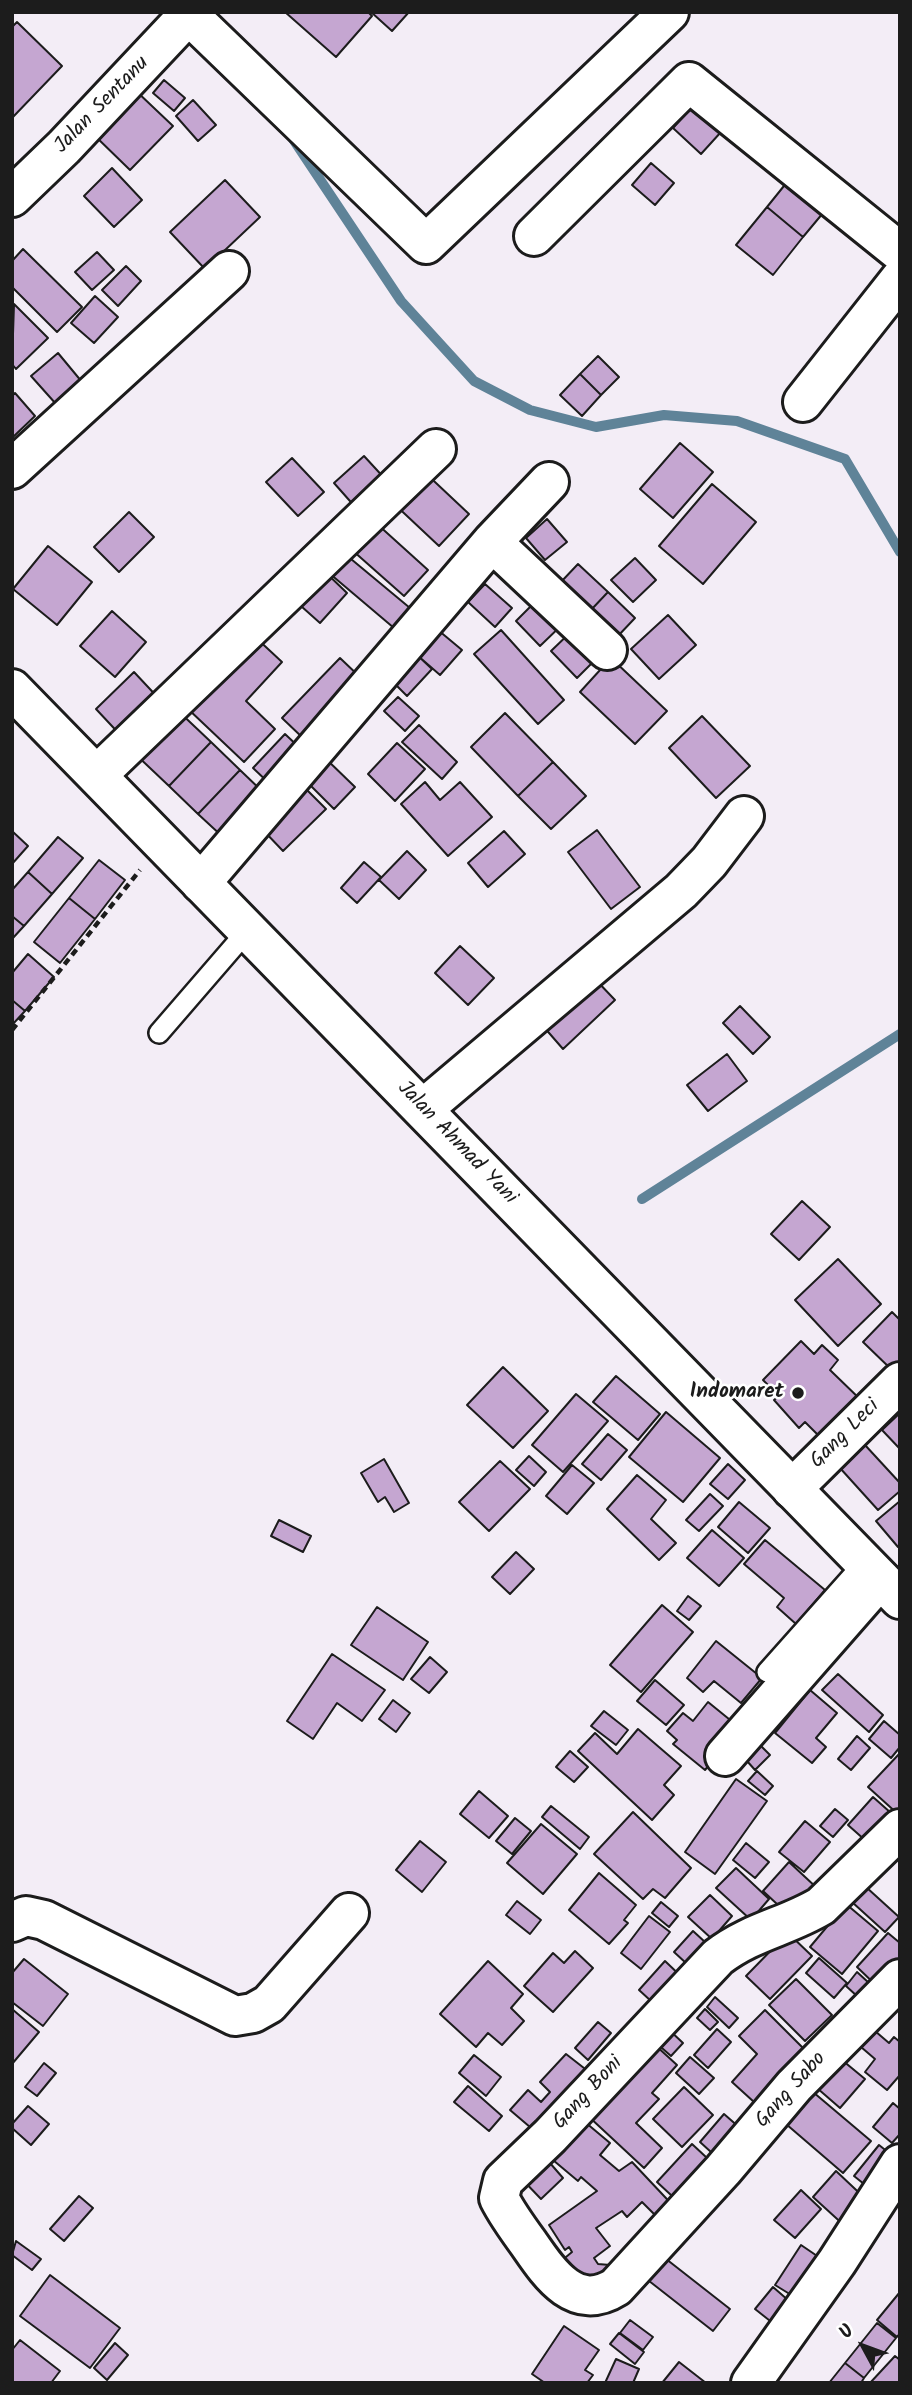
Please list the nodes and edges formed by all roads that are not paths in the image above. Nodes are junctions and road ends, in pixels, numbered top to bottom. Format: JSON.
{"nodes":[{"id":1,"x":669,"y":12,"type":"edge"},
{"id":2,"x":190,"y":13,"type":"edge"},
{"id":3,"x":12,"y":197,"type":"edge"},
{"id":4,"x":534,"y":236,"type":"dead end"},
{"id":5,"x":900,"y":252,"type":"edge"},
{"id":6,"x":229,"y":271,"type":"dead end"},
{"id":7,"x":900,"y":279,"type":"edge"},
{"id":8,"x":803,"y":402,"type":"dead end"},
{"id":9,"x":436,"y":449,"type":"dead end"},
{"id":10,"x":12,"y":469,"type":"edge"},
{"id":11,"x":549,"y":482,"type":"dead end"},
{"id":12,"x":492,"y":542,"type":"junction"},
{"id":13,"x":607,"y":650,"type":"dead end"},
{"id":14,"x":12,"y":688,"type":"edge"},
{"id":15,"x":97,"y":775,"type":"junction"},
{"id":16,"x":744,"y":816,"type":"dead end"},
{"id":17,"x":201,"y":883,"type":"junction"},
{"id":18,"x":248,"y":930,"type":"junction"},
{"id":19,"x":159,"y":1033,"type":"dead end"},
{"id":20,"x":422,"y":1109,"type":"junction"},
{"id":21,"x":900,"y":1382,"type":"edge"},
{"id":22,"x":792,"y":1489,"type":"junction"},
{"id":23,"x":881,"y":1580,"type":"edge"},
{"id":24,"x":767,"y":1672,"type":"dead end"},
{"id":25,"x":725,"y":1756,"type":"dead end"},
{"id":26,"x":900,"y":1829,"type":"edge"},
{"id":27,"x":349,"y":1913,"type":"dead end"},
{"id":28,"x":12,"y":1922,"type":"edge"},
{"id":29,"x":900,"y":1979,"type":"edge"},
{"id":30,"x":900,"y":2164,"type":"edge"},
{"id":31,"x":690,"y":2207,"type":"joint"},
{"id":32,"x":751,"y":2383,"type":"edge"}],
"edges":[{"from":1,"to":2,"type":"street"},
{"from":2,"to":3,"type":"street","name":"Jalan Sentanu"},
{"from":4,"to":5,"type":"street"},
{"from":6,"to":10,"type":"street"},
{"from":7,"to":8,"type":"street"},
{"from":9,"to":15,"type":"street"},
{"from":11,"to":12,"type":"street"},
{"from":12,"to":13,"type":"street"},
{"from":12,"to":17,"type":"street"},
{"from":14,"to":15,"type":"street","name":"Jalan Ahmad Yani"},
{"from":15,"to":17,"type":"street","name":"Jalan Ahmad Yani"},
{"from":16,"to":20,"type":"street"},
{"from":17,"to":18,"type":"street","name":"Jalan Ahmad Yani"},
{"from":18,"to":19,"type":"lane"},
{"from":18,"to":20,"type":"street","name":"Jalan Ahmad Yani"},
{"from":20,"to":22,"type":"street","name":"Jalan Ahmad Yani"},
{"from":21,"to":22,"type":"street","name":"Gang Leci"},
{"from":22,"to":23,"type":"street","name":"Jalan Ahmad Yani"},
{"from":23,"to":24,"type":"lane"},
{"from":23,"to":25,"type":"street"},
{"from":26,"to":31,"type":"street","name":"Gang Boni"},
{"from":27,"to":28,"type":"street"},
{"from":29,"to":31,"type":"street","name":"Gang Sabo"},
{"from":30,"to":32,"type":"street"}]}
